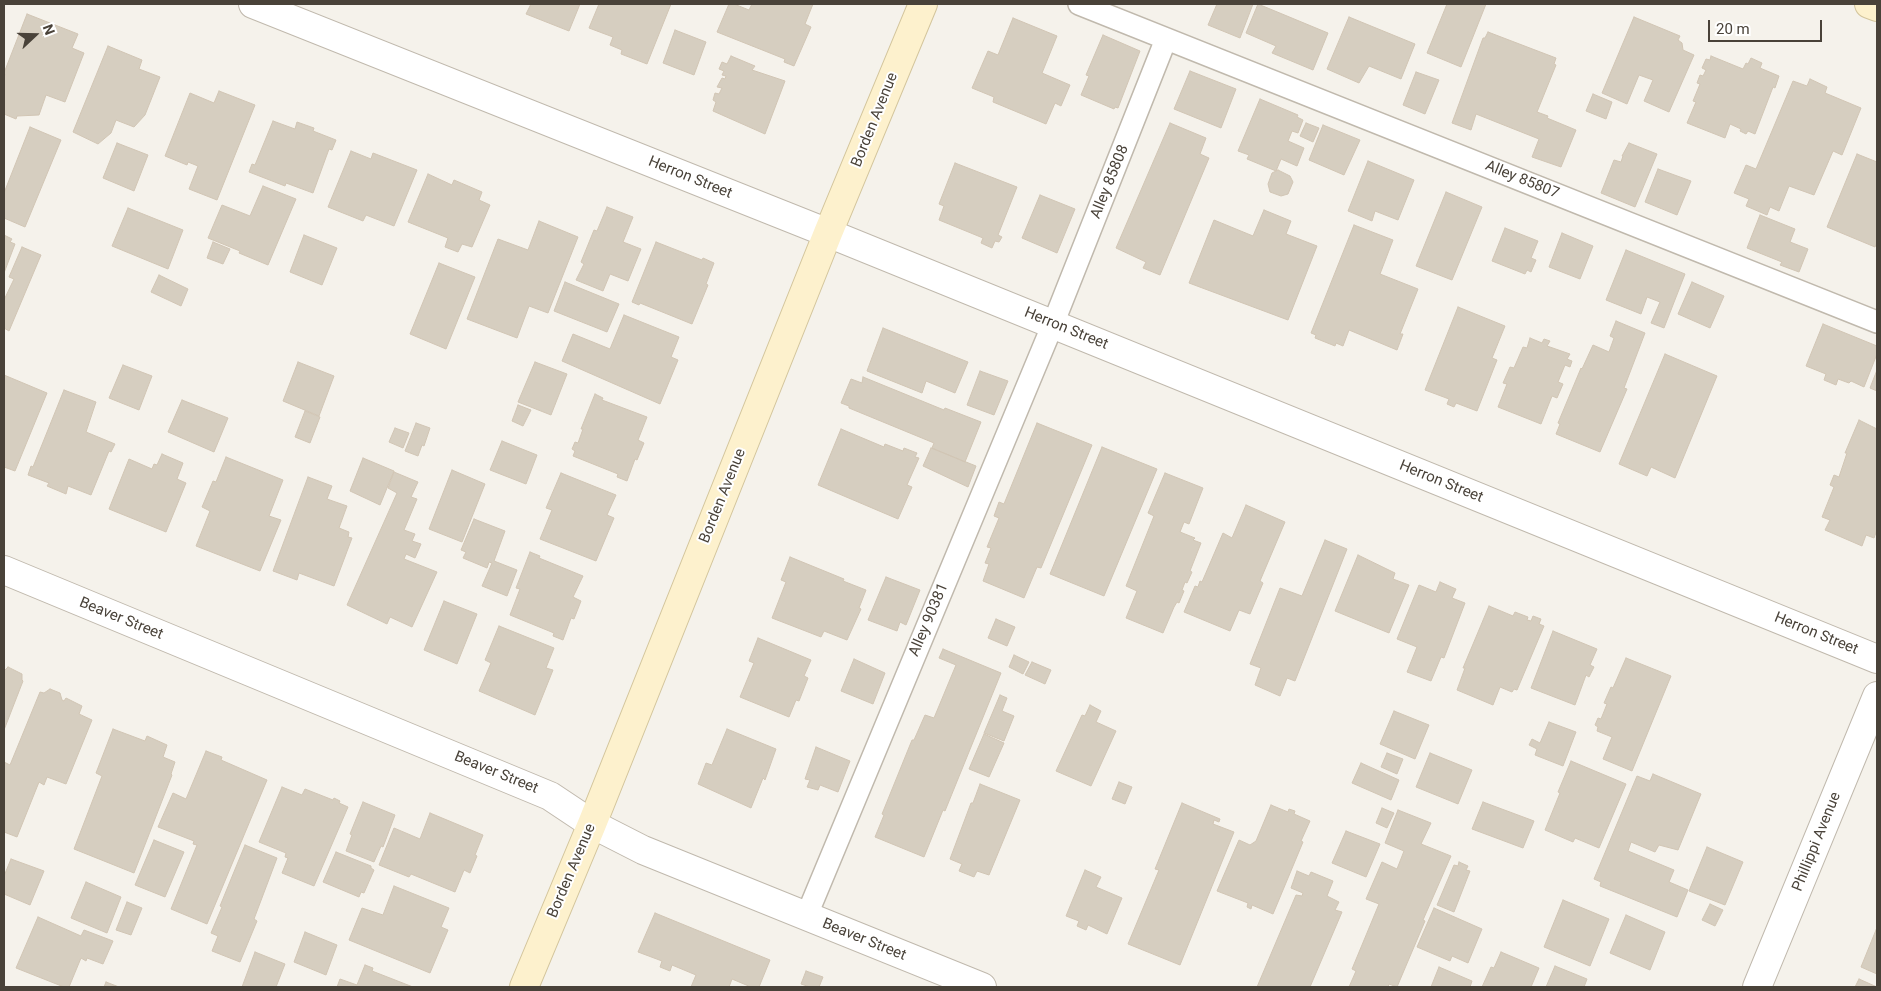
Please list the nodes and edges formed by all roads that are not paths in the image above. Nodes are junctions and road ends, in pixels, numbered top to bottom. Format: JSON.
{"nodes":[{"id":1,"x":253,"y":4,"type":"edge"},
{"id":2,"x":923,"y":4,"type":"edge"},
{"id":3,"x":1079,"y":4,"type":"edge"},
{"id":4,"x":1869,"y":4,"type":"edge"},
{"id":5,"x":1877,"y":7,"type":"edge"},
{"id":6,"x":1166,"y":39,"type":"junction"},
{"id":7,"x":828,"y":233,"type":"junction"},
{"id":8,"x":1877,"y":322,"type":"edge"},
{"id":9,"x":1053,"y":324,"type":"junction"},
{"id":10,"x":4,"y":570,"type":"edge"},
{"id":11,"x":1877,"y":659,"type":"edge"},
{"id":12,"x":1877,"y":696,"type":"edge"},
{"id":13,"x":592,"y":824,"type":"junction"},
{"id":14,"x":806,"y":916,"type":"junction"},
{"id":15,"x":524,"y":987,"type":"edge"},
{"id":16,"x":982,"y":987,"type":"edge"},
{"id":17,"x":1757,"y":987,"type":"edge"}],
"edges":[{"from":1,"to":7,"type":"street","name":"Herron Street"},
{"from":2,"to":7,"type":"street","name":"Borden Avenue"},
{"from":3,"to":6,"type":"lane","name":"Alley 85807"},
{"from":4,"to":5,"type":"street"},
{"from":6,"to":8,"type":"lane","name":"Alley 85807"},
{"from":6,"to":9,"type":"lane","name":"Alley 85808"},
{"from":7,"to":9,"type":"street","name":"Herron Street"},
{"from":7,"to":13,"type":"street","name":"Borden Avenue"},
{"from":9,"to":11,"type":"street","name":"Herron Street"},
{"from":9,"to":14,"type":"lane","name":"Alley 90381"},
{"from":10,"to":13,"type":"street","name":"Beaver Street"},
{"from":12,"to":17,"type":"street","name":"Phillippi Avenue"},
{"from":13,"to":14,"type":"street","name":"Beaver Street"},
{"from":13,"to":15,"type":"street","name":"Borden Avenue"},
{"from":14,"to":16,"type":"street","name":"Beaver Street"}]}
